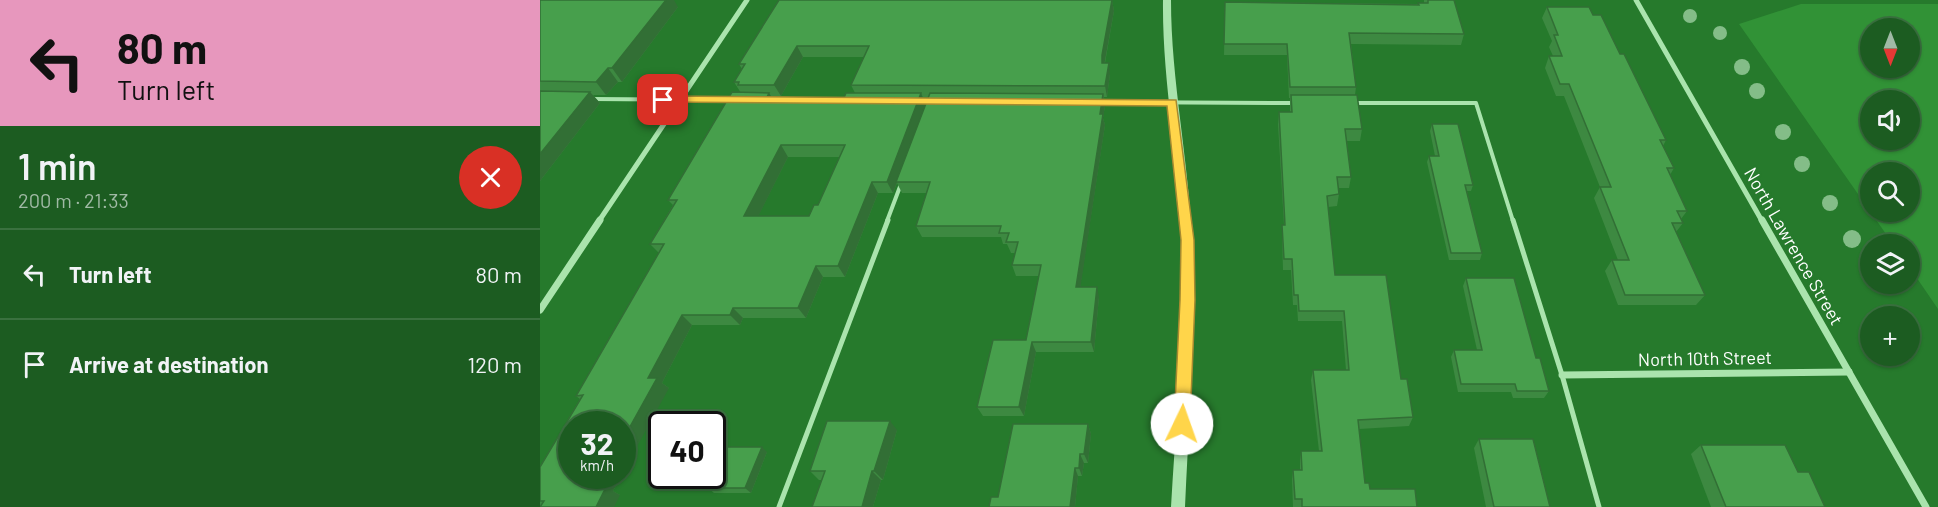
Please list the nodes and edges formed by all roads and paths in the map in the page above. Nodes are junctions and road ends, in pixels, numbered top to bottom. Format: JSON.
{"nodes":[{"id":1,"x":747,"y":0,"type":"edge"},
{"id":2,"x":1167,"y":0,"type":"edge"},
{"id":3,"x":1636,"y":0,"type":"edge"},
{"id":4,"x":585,"y":99,"type":"edge"},
{"id":5,"x":681,"y":100,"type":"junction"},
{"id":6,"x":740,"y":100,"type":"edge"},
{"id":7,"x":776,"y":100,"type":"edge"},
{"id":8,"x":800,"y":100,"type":"edge"},
{"id":9,"x":1092,"y":102,"type":"edge"},
{"id":10,"x":1172,"y":103,"type":"junction"},
{"id":11,"x":1300,"y":103,"type":"edge"},
{"id":12,"x":1347,"y":103,"type":"edge"},
{"id":13,"x":903,"y":178,"type":"edge"},
{"id":14,"x":540,"y":310,"type":"edge"},
{"id":15,"x":1849,"y":372,"type":"junction"},
{"id":16,"x":1562,"y":375,"type":"junction"},
{"id":17,"x":779,"y":507,"type":"edge"},
{"id":18,"x":1178,"y":507,"type":"edge"},
{"id":19,"x":1599,"y":507,"type":"edge"},
{"id":20,"x":1926,"y":507,"type":"edge"}],
"edges":[{"from":1,"to":5,"type":"street"},
{"from":2,"to":10,"type":"street"},
{"from":3,"to":15,"type":"street","name":"North Lawrence Street"},
{"from":4,"to":5,"type":"lane"},
{"from":5,"to":6,"type":"lane"},
{"from":5,"to":14,"type":"street"},
{"from":7,"to":8,"type":"lane"},
{"from":9,"to":10,"type":"lane"},
{"from":10,"to":11,"type":"lane"},
{"from":10,"to":18,"type":"street"},
{"from":12,"to":16,"type":"lane"},
{"from":13,"to":17,"type":"lane"},
{"from":15,"to":16,"type":"street","name":"North 10th Street"},
{"from":15,"to":20,"type":"street","name":"North Lawrence Street"},
{"from":16,"to":19,"type":"lane"}]}
